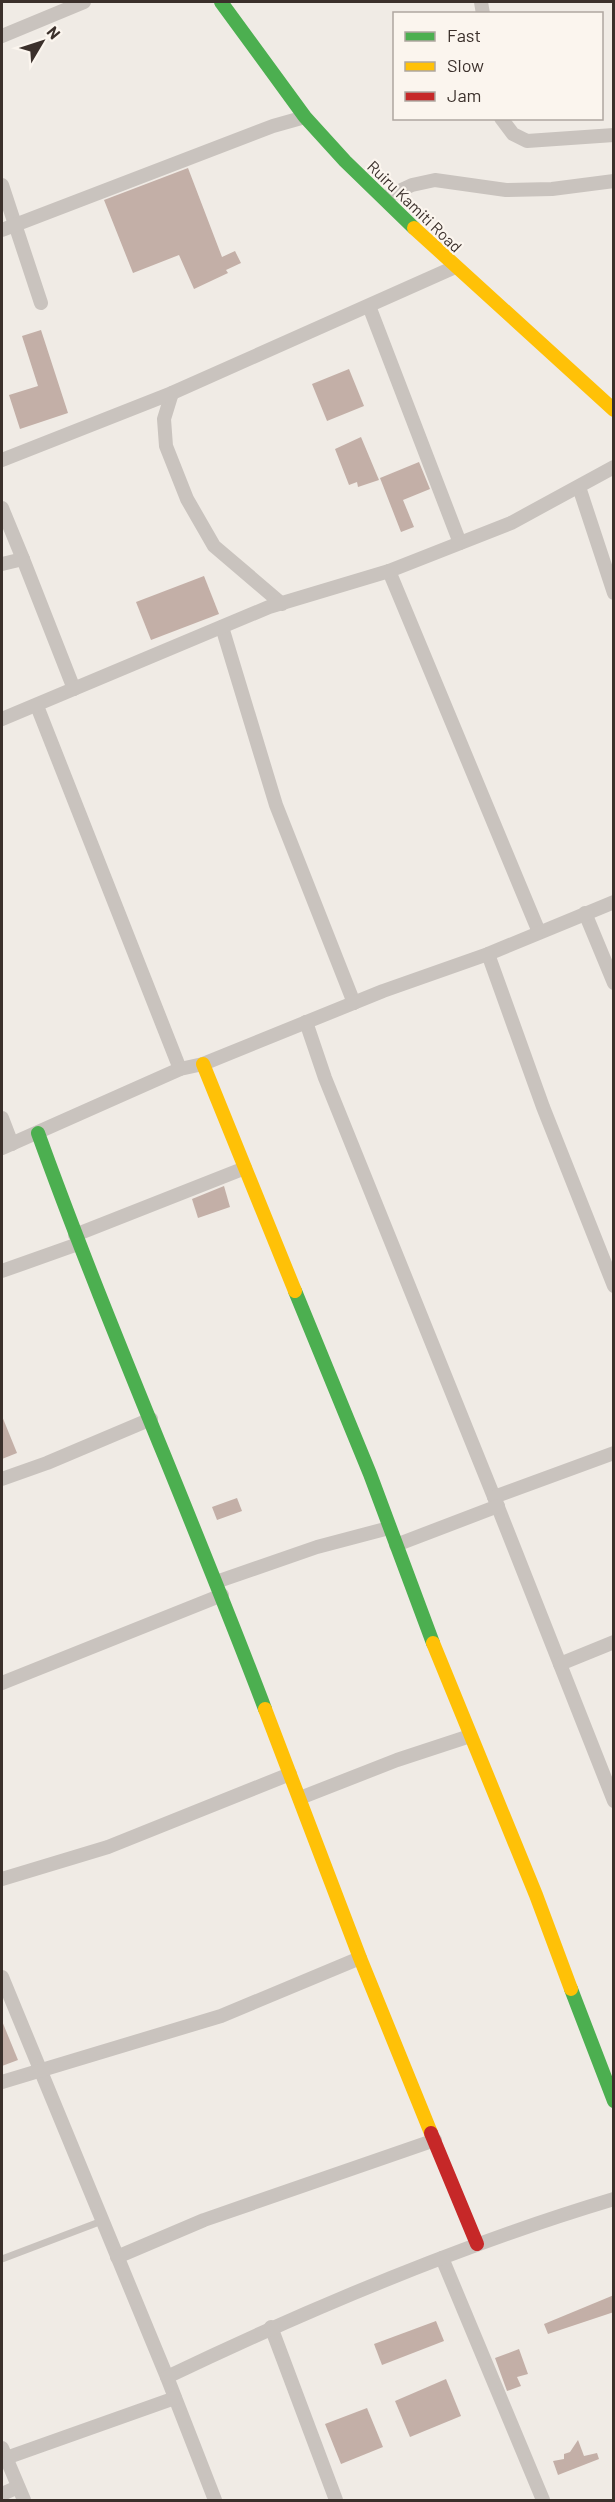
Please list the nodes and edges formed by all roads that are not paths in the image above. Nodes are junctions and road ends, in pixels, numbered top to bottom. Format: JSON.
{"nodes":[{"id":1,"x":84,"y":2,"type":"edge"},
{"id":2,"x":221,"y":2,"type":"edge"},
{"id":3,"x":2,"y":36,"type":"edge"},
{"id":4,"x":305,"y":117,"type":"junction"},
{"id":5,"x":502,"y":120,"type":"edge"},
{"id":6,"x":614,"y":135,"type":"edge"},
{"id":7,"x":614,"y":181,"type":"edge"},
{"id":8,"x":2,"y":185,"type":"edge"},
{"id":9,"x":384,"y":198,"type":"junction"},
{"id":10,"x":8,"y":227,"type":"edge"},
{"id":11,"x":455,"y":267,"type":"junction"},
{"id":12,"x":41,"y":303,"type":"dead end"},
{"id":13,"x":369,"y":306,"type":"junction"},
{"id":14,"x":172,"y":393,"type":"junction"},
{"id":15,"x":614,"y":410,"type":"edge"},
{"id":16,"x":2,"y":460,"type":"edge"},
{"id":17,"x":614,"y":467,"type":"edge"},
{"id":18,"x":579,"y":487,"type":"junction"},
{"id":19,"x":2,"y":508,"type":"edge"},
{"id":20,"x":460,"y":543,"type":"junction"},
{"id":21,"x":23,"y":559,"type":"junction"},
{"id":22,"x":2,"y":564,"type":"edge"},
{"id":23,"x":389,"y":572,"type":"junction"},
{"id":24,"x":614,"y":593,"type":"edge"},
{"id":25,"x":282,"y":604,"type":"junction"},
{"id":26,"x":222,"y":627,"type":"junction"},
{"id":27,"x":74,"y":690,"type":"junction"},
{"id":28,"x":36,"y":706,"type":"junction"},
{"id":29,"x":2,"y":719,"type":"edge"},
{"id":30,"x":614,"y":902,"type":"edge"},
{"id":31,"x":585,"y":913,"type":"junction"},
{"id":32,"x":539,"y":932,"type":"junction"},
{"id":33,"x":488,"y":954,"type":"junction"},
{"id":34,"x":614,"y":983,"type":"edge"},
{"id":35,"x":354,"y":1003,"type":"junction"},
{"id":36,"x":306,"y":1022,"type":"junction"},
{"id":37,"x":203,"y":1064,"type":"junction"},
{"id":38,"x":180,"y":1069,"type":"junction"},
{"id":39,"x":2,"y":1118,"type":"edge"},
{"id":40,"x":38,"y":1133,"type":"junction"},
{"id":41,"x":7,"y":1146,"type":"edge"},
{"id":42,"x":245,"y":1168,"type":"junction"},
{"id":43,"x":76,"y":1240,"type":"junction"},
{"id":44,"x":2,"y":1271,"type":"edge"},
{"id":45,"x":614,"y":1286,"type":"edge"},
{"id":46,"x":151,"y":1419,"type":"junction"},
{"id":47,"x":614,"y":1453,"type":"edge"},
{"id":48,"x":2,"y":1479,"type":"edge"},
{"id":49,"x":496,"y":1501,"type":"junction"},
{"id":50,"x":389,"y":1528,"type":"junction"},
{"id":51,"x":396,"y":1545,"type":"junction"},
{"id":52,"x":219,"y":1589,"type":"junction"},
{"id":53,"x":614,"y":1642,"type":"edge"},
{"id":54,"x":560,"y":1664,"type":"junction"},
{"id":55,"x":2,"y":1683,"type":"edge"},
{"id":56,"x":470,"y":1736,"type":"junction"},
{"id":57,"x":290,"y":1774,"type":"junction"},
{"id":58,"x":300,"y":1798,"type":"junction"},
{"id":59,"x":614,"y":1801,"type":"edge"},
{"id":60,"x":2,"y":1879,"type":"edge"},
{"id":61,"x":360,"y":1958,"type":"junction"},
{"id":62,"x":2,"y":1977,"type":"edge"},
{"id":63,"x":40,"y":2069,"type":"junction"},
{"id":64,"x":2,"y":2082,"type":"edge"},
{"id":65,"x":614,"y":2101,"type":"edge"},
{"id":66,"x":435,"y":2140,"type":"junction"},
{"id":67,"x":614,"y":2199,"type":"edge"},
{"id":68,"x":102,"y":2221,"type":"junction"},
{"id":69,"x":477,"y":2244,"type":"junction"},
{"id":70,"x":117,"y":2257,"type":"junction"},
{"id":71,"x":442,"y":2258,"type":"junction"},
{"id":72,"x":2,"y":2259,"type":"edge"},
{"id":73,"x":271,"y":2327,"type":"junction"},
{"id":74,"x":167,"y":2377,"type":"junction"},
{"id":75,"x":175,"y":2398,"type":"junction"},
{"id":76,"x":4,"y":2453,"type":"edge"},
{"id":77,"x":18,"y":2487,"type":"junction"},
{"id":78,"x":2,"y":2494,"type":"edge"},
{"id":79,"x":24,"y":2500,"type":"edge"},
{"id":80,"x":215,"y":2500,"type":"edge"},
{"id":81,"x":336,"y":2500,"type":"edge"},
{"id":82,"x":543,"y":2500,"type":"edge"}],
"edges":[{"from":1,"to":3,"type":"street"},
{"from":2,"to":4,"type":"street","name":"Ruiru Kamiti Road"},
{"from":4,"to":9,"type":"street","name":"Ruiru Kamiti Road"},
{"from":4,"to":10,"type":"street"},
{"from":5,"to":6,"type":"street"},
{"from":7,"to":9,"type":"street"},
{"from":8,"to":10,"type":"street"},
{"from":9,"to":11,"type":"street","name":"Ruiru Kamiti Road"},
{"from":10,"to":12,"type":"street"},
{"from":11,"to":13,"type":"street"},
{"from":11,"to":15,"type":"street","name":"Ruiru Kamiti Road"},
{"from":13,"to":14,"type":"street"},
{"from":13,"to":20,"type":"street"},
{"from":14,"to":16,"type":"street"},
{"from":14,"to":25,"type":"street"},
{"from":17,"to":18,"type":"street"},
{"from":18,"to":20,"type":"street"},
{"from":18,"to":24,"type":"street"},
{"from":19,"to":21,"type":"street"},
{"from":20,"to":23,"type":"street"},
{"from":21,"to":22,"type":"street"},
{"from":21,"to":27,"type":"street"},
{"from":23,"to":25,"type":"street"},
{"from":23,"to":32,"type":"street"},
{"from":25,"to":26,"type":"street"},
{"from":26,"to":27,"type":"street"},
{"from":26,"to":35,"type":"street"},
{"from":27,"to":28,"type":"street"},
{"from":28,"to":29,"type":"street"},
{"from":28,"to":38,"type":"street"},
{"from":30,"to":31,"type":"street"},
{"from":31,"to":32,"type":"street"},
{"from":31,"to":34,"type":"street"},
{"from":32,"to":33,"type":"street"},
{"from":33,"to":35,"type":"street"},
{"from":33,"to":45,"type":"street"},
{"from":35,"to":36,"type":"street"},
{"from":36,"to":37,"type":"street"},
{"from":36,"to":49,"type":"street"},
{"from":37,"to":38,"type":"street"},
{"from":37,"to":42,"type":"street"},
{"from":38,"to":40,"type":"street"},
{"from":39,"to":41,"type":"street"},
{"from":40,"to":41,"type":"street"},
{"from":40,"to":43,"type":"street"},
{"from":42,"to":43,"type":"street"},
{"from":42,"to":50,"type":"street"},
{"from":43,"to":44,"type":"street"},
{"from":43,"to":46,"type":"street"},
{"from":46,"to":48,"type":"street"},
{"from":46,"to":52,"type":"street"},
{"from":47,"to":49,"type":"street"},
{"from":49,"to":51,"type":"street"},
{"from":49,"to":54,"type":"street"},
{"from":50,"to":51,"type":"street"},
{"from":50,"to":52,"type":"street"},
{"from":51,"to":56,"type":"street"},
{"from":52,"to":55,"type":"street"},
{"from":52,"to":57,"type":"street"},
{"from":53,"to":54,"type":"street"},
{"from":54,"to":59,"type":"street"},
{"from":56,"to":58,"type":"street"},
{"from":56,"to":65,"type":"street"},
{"from":57,"to":58,"type":"street"},
{"from":57,"to":60,"type":"street"},
{"from":58,"to":61,"type":"street"},
{"from":61,"to":63,"type":"street"},
{"from":61,"to":66,"type":"street"},
{"from":62,"to":63,"type":"street"},
{"from":63,"to":64,"type":"street"},
{"from":63,"to":68,"type":"street"},
{"from":66,"to":69,"type":"street"},
{"from":66,"to":70,"type":"street"},
{"from":67,"to":69,"type":"street"},
{"from":68,"to":70,"type":"street"},
{"from":68,"to":72,"type":"lane"},
{"from":69,"to":71,"type":"street"},
{"from":70,"to":74,"type":"street"},
{"from":71,"to":73,"type":"street"},
{"from":71,"to":82,"type":"street"},
{"from":73,"to":74,"type":"street"},
{"from":73,"to":81,"type":"street"},
{"from":74,"to":75,"type":"street"},
{"from":75,"to":76,"type":"street"},
{"from":75,"to":80,"type":"street"},
{"from":76,"to":77,"type":"street"},
{"from":77,"to":78,"type":"street"},
{"from":77,"to":79,"type":"street"}]}
